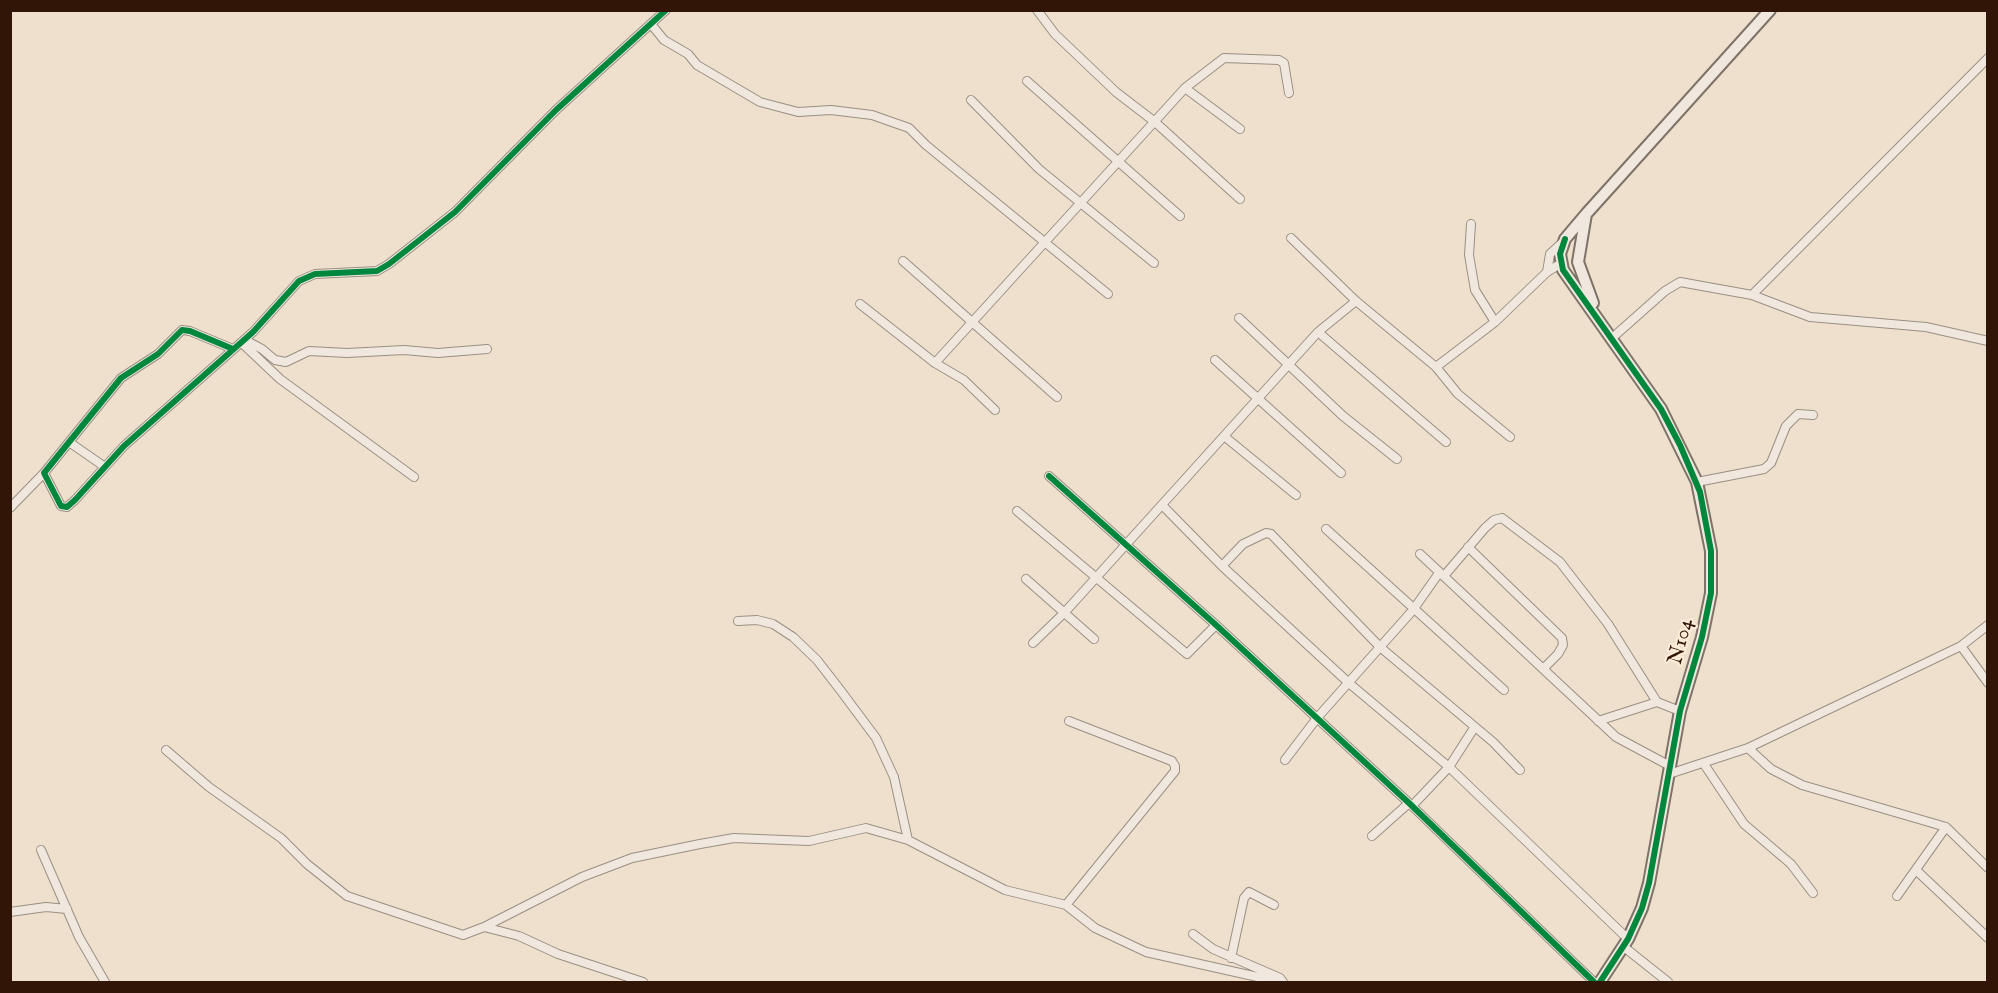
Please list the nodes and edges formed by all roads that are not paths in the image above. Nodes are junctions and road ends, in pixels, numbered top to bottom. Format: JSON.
{"nodes":[{"id":1,"x":666,"y":10,"type":"edge"},
{"id":2,"x":1037,"y":10,"type":"edge"},
{"id":3,"x":1770,"y":10,"type":"edge"},
{"id":4,"x":651,"y":24,"type":"junction"},
{"id":5,"x":1988,"y":58,"type":"edge"},
{"id":6,"x":1027,"y":81,"type":"dead end"},
{"id":7,"x":1185,"y":88,"type":"junction"},
{"id":8,"x":1288,"y":93,"type":"dead end"},
{"id":9,"x":971,"y":100,"type":"dead end"},
{"id":10,"x":1155,"y":122,"type":"junction"},
{"id":11,"x":1240,"y":129,"type":"dead end"},
{"id":12,"x":1119,"y":162,"type":"junction"},
{"id":13,"x":1240,"y":199,"type":"dead end"},
{"id":14,"x":1080,"y":204,"type":"junction"},
{"id":15,"x":1587,"y":213,"type":"junction"},
{"id":16,"x":1180,"y":216,"type":"dead end"},
{"id":17,"x":1471,"y":224,"type":"dead end"},
{"id":18,"x":1291,"y":238,"type":"dead end"},
{"id":19,"x":1565,"y":239,"type":"junction"},
{"id":20,"x":1043,"y":242,"type":"junction"},
{"id":21,"x":903,"y":261,"type":"dead end"},
{"id":22,"x":1154,"y":263,"type":"dead end"},
{"id":23,"x":1560,"y":264,"type":"junction"},
{"id":24,"x":1547,"y":272,"type":"junction"},
{"id":25,"x":1108,"y":294,"type":"dead end"},
{"id":26,"x":1752,"y":295,"type":"junction"},
{"id":27,"x":1356,"y":301,"type":"junction"},
{"id":28,"x":860,"y":304,"type":"dead end"},
{"id":29,"x":1239,"y":318,"type":"dead end"},
{"id":30,"x":972,"y":321,"type":"junction"},
{"id":31,"x":1495,"y":322,"type":"junction"},
{"id":32,"x":1599,"y":323,"type":"junction"},
{"id":33,"x":1318,"y":332,"type":"junction"},
{"id":34,"x":1611,"y":339,"type":"junction"},
{"id":35,"x":243,"y":341,"type":"junction"},
{"id":36,"x":1988,"y":341,"type":"edge"},
{"id":37,"x":233,"y":349,"type":"junction"},
{"id":38,"x":487,"y":349,"type":"dead end"},
{"id":39,"x":1215,"y":360,"type":"dead end"},
{"id":40,"x":935,"y":363,"type":"junction"},
{"id":41,"x":1288,"y":367,"type":"junction"},
{"id":42,"x":1436,"y":367,"type":"junction"},
{"id":43,"x":1057,"y":397,"type":"dead end"},
{"id":44,"x":1257,"y":398,"type":"junction"},
{"id":45,"x":995,"y":410,"type":"dead end"},
{"id":46,"x":1813,"y":415,"type":"dead end"},
{"id":47,"x":1224,"y":435,"type":"junction"},
{"id":48,"x":1510,"y":438,"type":"dead end"},
{"id":49,"x":69,"y":442,"type":"junction"},
{"id":50,"x":1446,"y":442,"type":"dead end"},
{"id":51,"x":1397,"y":459,"type":"dead end"},
{"id":52,"x":105,"y":467,"type":"junction"},
{"id":53,"x":44,"y":473,"type":"junction"},
{"id":54,"x":1341,"y":473,"type":"dead end"},
{"id":55,"x":1049,"y":476,"type":"dead end"},
{"id":56,"x":414,"y":477,"type":"dead end"},
{"id":57,"x":1697,"y":482,"type":"junction"},
{"id":58,"x":1296,"y":495,"type":"dead end"},
{"id":59,"x":1162,"y":505,"type":"junction"},
{"id":60,"x":10,"y":508,"type":"edge"},
{"id":61,"x":1017,"y":511,"type":"dead end"},
{"id":62,"x":1326,"y":529,"type":"dead end"},
{"id":63,"x":1125,"y":544,"type":"junction"},
{"id":64,"x":1468,"y":547,"type":"junction"},
{"id":65,"x":1420,"y":554,"type":"dead end"},
{"id":66,"x":1222,"y":567,"type":"junction"},
{"id":67,"x":1441,"y":575,"type":"junction"},
{"id":68,"x":1096,"y":577,"type":"junction"},
{"id":69,"x":1026,"y":579,"type":"dead end"},
{"id":70,"x":1413,"y":610,"type":"junction"},
{"id":71,"x":1065,"y":612,"type":"junction"},
{"id":72,"x":738,"y":621,"type":"dead end"},
{"id":73,"x":1216,"y":625,"type":"junction"},
{"id":74,"x":1988,"y":625,"type":"edge"},
{"id":75,"x":1094,"y":639,"type":"dead end"},
{"id":76,"x":1033,"y":643,"type":"dead end"},
{"id":77,"x":1961,"y":646,"type":"junction"},
{"id":78,"x":1380,"y":647,"type":"junction"},
{"id":79,"x":1543,"y":669,"type":"junction"},
{"id":80,"x":1988,"y":683,"type":"edge"},
{"id":81,"x":1350,"y":684,"type":"junction"},
{"id":82,"x":1504,"y":690,"type":"dead end"},
{"id":83,"x":1657,"y":702,"type":"junction"},
{"id":84,"x":1680,"y":711,"type":"junction"},
{"id":85,"x":1317,"y":718,"type":"junction"},
{"id":86,"x":1069,"y":721,"type":"dead end"},
{"id":87,"x":1598,"y":721,"type":"junction"},
{"id":88,"x":1474,"y":728,"type":"junction"},
{"id":89,"x":1748,"y":748,"type":"junction"},
{"id":90,"x":166,"y":750,"type":"dead end"},
{"id":91,"x":1285,"y":760,"type":"dead end"},
{"id":92,"x":1704,"y":764,"type":"junction"},
{"id":93,"x":1449,"y":767,"type":"junction"},
{"id":94,"x":1520,"y":770,"type":"dead end"},
{"id":95,"x":1669,"y":770,"type":"junction"},
{"id":96,"x":1411,"y":804,"type":"junction"},
{"id":97,"x":1946,"y":827,"type":"junction"},
{"id":98,"x":1372,"y":836,"type":"dead end"},
{"id":99,"x":908,"y":840,"type":"junction"},
{"id":100,"x":41,"y":850,"type":"dead end"},
{"id":101,"x":1988,"y":868,"type":"edge"},
{"id":102,"x":1916,"y":870,"type":"junction"},
{"id":103,"x":1813,"y":893,"type":"dead end"},
{"id":104,"x":1897,"y":896,"type":"dead end"},
{"id":105,"x":1066,"y":904,"type":"junction"},
{"id":106,"x":1274,"y":905,"type":"dead end"},
{"id":107,"x":67,"y":909,"type":"junction"},
{"id":108,"x":10,"y":912,"type":"edge"},
{"id":109,"x":484,"y":927,"type":"junction"},
{"id":110,"x":1193,"y":933,"type":"dead end"},
{"id":111,"x":1988,"y":938,"type":"edge"},
{"id":112,"x":1626,"y":943,"type":"junction"},
{"id":113,"x":1231,"y":958,"type":"junction"},
{"id":114,"x":105,"y":982,"type":"edge"},
{"id":115,"x":643,"y":982,"type":"edge"},
{"id":116,"x":1281,"y":982,"type":"edge"},
{"id":117,"x":1594,"y":982,"type":"edge"},
{"id":118,"x":1600,"y":982,"type":"edge"},
{"id":119,"x":1668,"y":982,"type":"edge"}],
"edges":[{"from":1,"to":4,"type":"street"},
{"from":2,"to":10,"type":"street"},
{"from":3,"to":15,"type":"street"},
{"from":4,"to":20,"type":"street"},
{"from":4,"to":35,"type":"street"},
{"from":5,"to":26,"type":"street"},
{"from":6,"to":12,"type":"street"},
{"from":7,"to":8,"type":"street"},
{"from":7,"to":10,"type":"street"},
{"from":7,"to":11,"type":"street"},
{"from":9,"to":14,"type":"street"},
{"from":10,"to":12,"type":"street"},
{"from":10,"to":13,"type":"street"},
{"from":12,"to":14,"type":"street"},
{"from":12,"to":16,"type":"street"},
{"from":14,"to":20,"type":"street"},
{"from":14,"to":22,"type":"street"},
{"from":15,"to":19,"type":"street"},
{"from":15,"to":32,"type":"street","number":"N104"},
{"from":17,"to":31,"type":"street"},
{"from":18,"to":27,"type":"street"},
{"from":19,"to":23,"type":"street"},
{"from":19,"to":24,"type":"street"},
{"from":20,"to":25,"type":"street"},
{"from":20,"to":30,"type":"street"},
{"from":21,"to":30,"type":"street"},
{"from":23,"to":24,"type":"street"},
{"from":23,"to":32,"type":"street","number":"N104"},
{"from":24,"to":31,"type":"street"},
{"from":26,"to":34,"type":"street"},
{"from":26,"to":36,"type":"street"},
{"from":27,"to":33,"type":"street"},
{"from":27,"to":42,"type":"street"},
{"from":28,"to":40,"type":"street"},
{"from":29,"to":41,"type":"street"},
{"from":30,"to":40,"type":"street"},
{"from":30,"to":43,"type":"street"},
{"from":31,"to":42,"type":"street"},
{"from":32,"to":34,"type":"street","name":"N104","number":"N104"},
{"from":33,"to":41,"type":"street"},
{"from":33,"to":50,"type":"street"},
{"from":34,"to":57,"type":"street","name":"N104","number":"N104"},
{"from":35,"to":37,"type":"street"},
{"from":35,"to":38,"type":"street"},
{"from":35,"to":56,"type":"street"},
{"from":37,"to":49,"type":"street"},
{"from":37,"to":52,"type":"street"},
{"from":39,"to":44,"type":"street"},
{"from":40,"to":45,"type":"street"},
{"from":41,"to":44,"type":"street"},
{"from":41,"to":51,"type":"street"},
{"from":42,"to":48,"type":"street"},
{"from":44,"to":47,"type":"street"},
{"from":44,"to":54,"type":"street"},
{"from":46,"to":57,"type":"street"},
{"from":47,"to":58,"type":"street"},
{"from":47,"to":59,"type":"street"},
{"from":49,"to":52,"type":"street"},
{"from":49,"to":53,"type":"street"},
{"from":52,"to":53,"type":"street"},
{"from":53,"to":60,"type":"street"},
{"from":55,"to":63,"type":"street"},
{"from":57,"to":84,"type":"street","name":"N104","number":"N104"},
{"from":59,"to":63,"type":"street"},
{"from":59,"to":66,"type":"street"},
{"from":61,"to":68,"type":"street"},
{"from":62,"to":70,"type":"street"},
{"from":63,"to":68,"type":"street"},
{"from":63,"to":73,"type":"street"},
{"from":64,"to":67,"type":"street"},
{"from":64,"to":79,"type":"street"},
{"from":64,"to":83,"type":"street"},
{"from":65,"to":67,"type":"street"},
{"from":66,"to":78,"type":"street"},
{"from":66,"to":81,"type":"street"},
{"from":67,"to":70,"type":"street"},
{"from":67,"to":79,"type":"street"},
{"from":68,"to":71,"type":"street"},
{"from":68,"to":73,"type":"street"},
{"from":69,"to":71,"type":"street"},
{"from":70,"to":78,"type":"street"},
{"from":70,"to":82,"type":"street"},
{"from":71,"to":75,"type":"street"},
{"from":71,"to":76,"type":"street"},
{"from":72,"to":99,"type":"street"},
{"from":73,"to":85,"type":"street"},
{"from":74,"to":77,"type":"street"},
{"from":77,"to":80,"type":"street"},
{"from":77,"to":89,"type":"street"},
{"from":78,"to":81,"type":"street"},
{"from":78,"to":88,"type":"street"},
{"from":79,"to":87,"type":"street"},
{"from":81,"to":85,"type":"street"},
{"from":81,"to":93,"type":"street"},
{"from":83,"to":84,"type":"street"},
{"from":83,"to":87,"type":"street"},
{"from":84,"to":95,"type":"street","name":"N104","number":"N104"},
{"from":85,"to":91,"type":"street"},
{"from":85,"to":96,"type":"street"},
{"from":86,"to":105,"type":"street"},
{"from":87,"to":95,"type":"street"},
{"from":88,"to":93,"type":"street"},
{"from":88,"to":94,"type":"street"},
{"from":89,"to":92,"type":"street"},
{"from":89,"to":97,"type":"street"},
{"from":90,"to":109,"type":"street"},
{"from":92,"to":95,"type":"street"},
{"from":92,"to":103,"type":"street"},
{"from":93,"to":96,"type":"street"},
{"from":93,"to":112,"type":"street"},
{"from":95,"to":112,"type":"street","name":"N104","number":"N104"},
{"from":96,"to":98,"type":"street"},
{"from":96,"to":117,"type":"street"},
{"from":97,"to":101,"type":"street"},
{"from":97,"to":102,"type":"street"},
{"from":99,"to":105,"type":"street"},
{"from":99,"to":109,"type":"street"},
{"from":100,"to":107,"type":"street"},
{"from":102,"to":104,"type":"street"},
{"from":102,"to":111,"type":"street"},
{"from":105,"to":116,"type":"street"},
{"from":106,"to":113,"type":"street"},
{"from":107,"to":108,"type":"street"},
{"from":107,"to":114,"type":"street"},
{"from":109,"to":115,"type":"street"},
{"from":110,"to":113,"type":"street"},
{"from":112,"to":118,"type":"street","name":"N104","number":"N104"},
{"from":112,"to":119,"type":"street"},
{"from":113,"to":116,"type":"street"}]}
